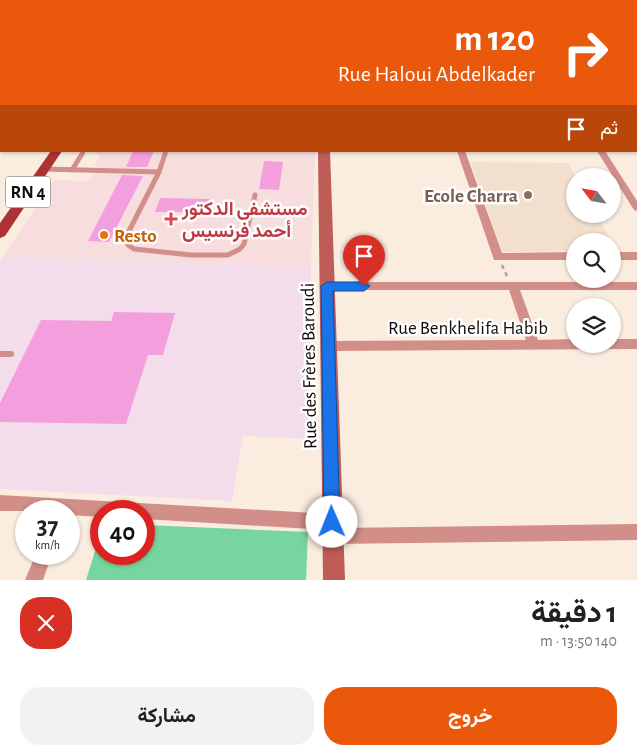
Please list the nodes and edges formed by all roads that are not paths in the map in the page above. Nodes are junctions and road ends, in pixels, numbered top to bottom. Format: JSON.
{"nodes":[{"id":1,"x":56,"y":152,"type":"edge"},
{"id":2,"x":83,"y":152,"type":"edge"},
{"id":3,"x":166,"y":152,"type":"edge"},
{"id":4,"x":324,"y":152,"type":"edge"},
{"id":5,"x":461,"y":152,"type":"edge"},
{"id":6,"x":602,"y":152,"type":"edge"},
{"id":7,"x":44,"y":169,"type":"junction"},
{"id":8,"x":72,"y":170,"type":"junction"},
{"id":9,"x":158,"y":172,"type":"junction"},
{"id":10,"x":255,"y":195,"type":"dead end"},
{"id":11,"x":637,"y":208,"type":"edge"},
{"id":12,"x":0,"y":233,"type":"edge"},
{"id":13,"x":566,"y":256,"type":"edge"},
{"id":14,"x":621,"y":256,"type":"edge"},
{"id":15,"x":637,"y":256,"type":"edge"},
{"id":16,"x":327,"y":286,"type":"junction"},
{"id":17,"x":637,"y":286,"type":"edge"},
{"id":18,"x":512,"y":287,"type":"junction"},
{"id":19,"x":637,"y":344,"type":"edge"},
{"id":20,"x":328,"y":346,"type":"junction"},
{"id":21,"x":534,"y":346,"type":"junction"},
{"id":22,"x":0,"y":354,"type":"edge"},
{"id":23,"x":11,"y":354,"type":"dead end"},
{"id":24,"x":0,"y":503,"type":"edge"},
{"id":25,"x":15,"y":504,"type":"edge"},
{"id":26,"x":80,"y":509,"type":"edge"},
{"id":27,"x":333,"y":529,"type":"junction"},
{"id":28,"x":637,"y":532,"type":"edge"},
{"id":29,"x":40,"y":565,"type":"edge"},
{"id":30,"x":34,"y":580,"type":"edge"},
{"id":31,"x":334,"y":580,"type":"edge"}],
"edges":[{"from":1,"to":7,"type":"main road","number":"RN 4"},
{"from":2,"to":8,"type":"lane"},
{"from":3,"to":9,"type":"lane"},
{"from":4,"to":16,"type":"street","name":"Rue des Frères Baroudi"},
{"from":5,"to":13,"type":"street"},
{"from":6,"to":11,"type":"street"},
{"from":7,"to":8,"type":"lane"},
{"from":7,"to":12,"type":"main road","number":"RN 4"},
{"from":8,"to":9,"type":"lane"},
{"from":9,"to":10,"type":"lane"},
{"from":14,"to":15,"type":"street"},
{"from":16,"to":18,"type":"street"},
{"from":16,"to":20,"type":"street","name":"Rue des Frères Baroudi"},
{"from":17,"to":18,"type":"street"},
{"from":18,"to":21,"type":"street"},
{"from":19,"to":21,"type":"street","name":"Rue Benkhelifa Habib"},
{"from":20,"to":21,"type":"street","name":"Rue Benkhelifa Habib"},
{"from":20,"to":27,"type":"street","name":"Rue des Frères Baroudi"},
{"from":22,"to":23,"type":"lane"},
{"from":24,"to":25,"type":"street"},
{"from":26,"to":27,"type":"street"},
{"from":27,"to":28,"type":"street"},
{"from":27,"to":31,"type":"street","name":"Rue des Frères Baroudi"},
{"from":29,"to":30,"type":"street"}]}
